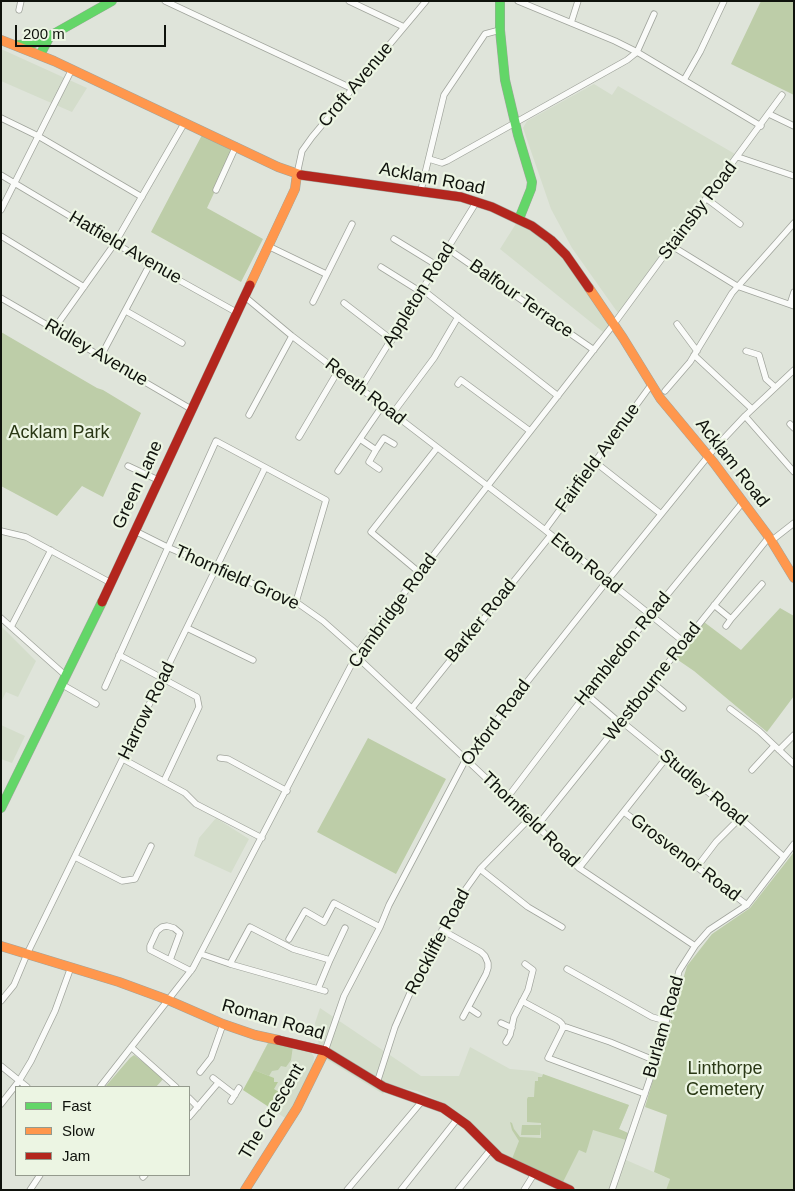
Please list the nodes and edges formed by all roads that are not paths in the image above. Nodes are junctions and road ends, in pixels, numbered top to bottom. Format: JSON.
{"nodes":[{"id":1,"x":21,"y":1,"type":"edge"},
{"id":2,"x":112,"y":1,"type":"edge"},
{"id":3,"x":166,"y":1,"type":"edge"},
{"id":4,"x":349,"y":1,"type":"edge"},
{"id":5,"x":426,"y":1,"type":"edge"},
{"id":6,"x":500,"y":1,"type":"edge"},
{"id":7,"x":518,"y":1,"type":"edge"},
{"id":8,"x":578,"y":1,"type":"edge"},
{"id":9,"x":724,"y":1,"type":"edge"},
{"id":10,"x":19,"y":10,"type":"dead end"},
{"id":11,"x":654,"y":14,"type":"dead end"},
{"id":12,"x":571,"y":23,"type":"junction"},
{"id":13,"x":404,"y":27,"type":"junction"},
{"id":14,"x":500,"y":30,"type":"junction"},
{"id":15,"x":50,"y":36,"type":"junction"},
{"id":16,"x":1,"y":40,"type":"edge"},
{"id":17,"x":16,"y":45,"type":"junction"},
{"id":18,"x":637,"y":52,"type":"junction"},
{"id":19,"x":40,"y":55,"type":"junction"},
{"id":20,"x":72,"y":69,"type":"junction"},
{"id":21,"x":684,"y":80,"type":"junction"},
{"id":22,"x":353,"y":89,"type":"junction"},
{"id":23,"x":782,"y":95,"type":"dead end"},
{"id":24,"x":769,"y":114,"type":"junction"},
{"id":25,"x":1,"y":118,"type":"edge"},
{"id":26,"x":185,"y":122,"type":"junction"},
{"id":27,"x":515,"y":122,"type":"junction"},
{"id":28,"x":761,"y":126,"type":"junction"},
{"id":29,"x":794,"y":126,"type":"edge"},
{"id":30,"x":38,"y":136,"type":"junction"},
{"id":31,"x":236,"y":146,"type":"junction"},
{"id":32,"x":738,"y":157,"type":"junction"},
{"id":33,"x":429,"y":159,"type":"junction"},
{"id":34,"x":296,"y":174,"type":"junction"},
{"id":35,"x":1,"y":175,"type":"edge"},
{"id":36,"x":794,"y":176,"type":"edge"},
{"id":37,"x":15,"y":183,"type":"junction"},
{"id":38,"x":216,"y":190,"type":"dead end"},
{"id":39,"x":421,"y":190,"type":"junction"},
{"id":40,"x":142,"y":197,"type":"junction"},
{"id":41,"x":708,"y":199,"type":"junction"},
{"id":42,"x":477,"y":201,"type":"junction"},
{"id":43,"x":1,"y":210,"type":"edge"},
{"id":44,"x":519,"y":219,"type":"junction"},
{"id":45,"x":794,"y":223,"type":"edge"},
{"id":46,"x":352,"y":224,"type":"dead end"},
{"id":47,"x":740,"y":224,"type":"dead end"},
{"id":48,"x":1,"y":236,"type":"edge"},
{"id":49,"x":394,"y":239,"type":"dead end"},
{"id":50,"x":115,"y":243,"type":"junction"},
{"id":51,"x":268,"y":246,"type":"junction"},
{"id":52,"x":672,"y":246,"type":"junction"},
{"id":53,"x":448,"y":249,"type":"junction"},
{"id":54,"x":150,"y":264,"type":"junction"},
{"id":55,"x":381,"y":266,"type":"dead end"},
{"id":56,"x":438,"y":266,"type":"junction"},
{"id":57,"x":326,"y":274,"type":"junction"},
{"id":58,"x":737,"y":286,"type":"junction"},
{"id":59,"x":84,"y":287,"type":"junction"},
{"id":60,"x":422,"y":291,"type":"junction"},
{"id":61,"x":794,"y":292,"type":"edge"},
{"id":62,"x":244,"y":296,"type":"junction"},
{"id":63,"x":1,"y":298,"type":"edge"},
{"id":64,"x":313,"y":302,"type":"dead end"},
{"id":65,"x":344,"y":303,"type":"dead end"},
{"id":66,"x":792,"y":305,"type":"edge"},
{"id":67,"x":126,"y":311,"type":"junction"},
{"id":68,"x":236,"y":312,"type":"junction"},
{"id":69,"x":458,"y":317,"type":"junction"},
{"id":70,"x":677,"y":324,"type":"dead end"},
{"id":71,"x":613,"y":325,"type":"junction"},
{"id":72,"x":54,"y":329,"type":"junction"},
{"id":73,"x":292,"y":336,"type":"junction"},
{"id":74,"x":392,"y":340,"type":"junction"},
{"id":75,"x":182,"y":342,"type":"dead end"},
{"id":76,"x":594,"y":350,"type":"junction"},
{"id":77,"x":746,"y":350,"type":"dead end"},
{"id":78,"x":696,"y":353,"type":"junction"},
{"id":79,"x":101,"y":356,"type":"junction"},
{"id":80,"x":338,"y":371,"type":"junction"},
{"id":81,"x":793,"y":374,"type":"edge"},
{"id":82,"x":458,"y":384,"type":"dead end"},
{"id":83,"x":651,"y":385,"type":"junction"},
{"id":84,"x":775,"y":387,"type":"junction"},
{"id":85,"x":361,"y":388,"type":"junction"},
{"id":86,"x":669,"y":390,"type":"dead end"},
{"id":87,"x":558,"y":396,"type":"junction"},
{"id":88,"x":383,"y":404,"type":"junction"},
{"id":89,"x":752,"y":408,"type":"junction"},
{"id":90,"x":191,"y":409,"type":"junction"},
{"id":91,"x":393,"y":413,"type":"junction"},
{"id":92,"x":249,"y":415,"type":"dead end"},
{"id":93,"x":745,"y":416,"type":"junction"},
{"id":94,"x":530,"y":432,"type":"junction"},
{"id":95,"x":299,"y":437,"type":"dead end"},
{"id":96,"x":360,"y":439,"type":"junction"},
{"id":97,"x":394,"y":444,"type":"dead end"},
{"id":98,"x":437,"y":448,"type":"junction"},
{"id":99,"x":376,"y":450,"type":"junction"},
{"id":100,"x":708,"y":456,"type":"junction"},
{"id":101,"x":595,"y":462,"type":"junction"},
{"id":102,"x":128,"y":466,"type":"dead end"},
{"id":103,"x":265,"y":468,"type":"junction"},
{"id":104,"x":379,"y":468,"type":"dead end"},
{"id":105,"x":338,"y":471,"type":"dead end"},
{"id":106,"x":794,"y":472,"type":"edge"},
{"id":107,"x":158,"y":480,"type":"junction"},
{"id":108,"x":487,"y":487,"type":"junction"},
{"id":109,"x":743,"y":502,"type":"junction"},
{"id":110,"x":661,"y":514,"type":"junction"},
{"id":111,"x":794,"y":523,"type":"edge"},
{"id":112,"x":1,"y":530,"type":"edge"},
{"id":113,"x":545,"y":530,"type":"junction"},
{"id":114,"x":135,"y":531,"type":"junction"},
{"id":115,"x":550,"y":535,"type":"junction"},
{"id":116,"x":770,"y":539,"type":"junction"},
{"id":117,"x":168,"y":547,"type":"junction"},
{"id":118,"x":51,"y":550,"type":"junction"},
{"id":119,"x":217,"y":568,"type":"junction"},
{"id":120,"x":420,"y":573,"type":"junction"},
{"id":121,"x":794,"y":578,"type":"edge"},
{"id":122,"x":607,"y":580,"type":"junction"},
{"id":123,"x":111,"y":583,"type":"junction"},
{"id":124,"x":762,"y":584,"type":"dead end"},
{"id":125,"x":296,"y":602,"type":"junction"},
{"id":126,"x":714,"y":605,"type":"junction"},
{"id":127,"x":650,"y":616,"type":"junction"},
{"id":128,"x":1,"y":618,"type":"edge"},
{"id":129,"x":731,"y":619,"type":"junction"},
{"id":130,"x":11,"y":626,"type":"junction"},
{"id":131,"x":726,"y":626,"type":"dead end"},
{"id":132,"x":188,"y":628,"type":"junction"},
{"id":133,"x":684,"y":642,"type":"junction"},
{"id":134,"x":357,"y":654,"type":"junction"},
{"id":135,"x":119,"y":655,"type":"junction"},
{"id":136,"x":253,"y":660,"type":"dead end"},
{"id":137,"x":162,"y":679,"type":"junction"},
{"id":138,"x":63,"y":680,"type":"junction"},
{"id":139,"x":652,"y":683,"type":"junction"},
{"id":140,"x":105,"y":687,"type":"dead end"},
{"id":141,"x":586,"y":694,"type":"junction"},
{"id":142,"x":96,"y":704,"type":"dead end"},
{"id":143,"x":412,"y":708,"type":"junction"},
{"id":144,"x":683,"y":708,"type":"dead end"},
{"id":145,"x":730,"y":709,"type":"dead end"},
{"id":146,"x":621,"y":722,"type":"junction"},
{"id":147,"x":794,"y":735,"type":"edge"},
{"id":148,"x":777,"y":748,"type":"junction"},
{"id":149,"x":220,"y":758,"type":"dead end"},
{"id":150,"x":667,"y":758,"type":"junction"},
{"id":151,"x":123,"y":759,"type":"junction"},
{"id":152,"x":466,"y":759,"type":"junction"},
{"id":153,"x":794,"y":764,"type":"edge"},
{"id":154,"x":752,"y":770,"type":"dead end"},
{"id":155,"x":164,"y":781,"type":"junction"},
{"id":156,"x":287,"y":791,"type":"junction"},
{"id":157,"x":507,"y":798,"type":"junction"},
{"id":158,"x":1,"y":808,"type":"edge"},
{"id":159,"x":624,"y":812,"type":"junction"},
{"id":160,"x":740,"y":818,"type":"junction"},
{"id":161,"x":529,"y":819,"type":"junction"},
{"id":162,"x":537,"y":826,"type":"junction"},
{"id":163,"x":262,"y":838,"type":"junction"},
{"id":164,"x":794,"y":844,"type":"edge"},
{"id":165,"x":151,"y":846,"type":"dead end"},
{"id":166,"x":75,"y":857,"type":"junction"},
{"id":167,"x":784,"y":857,"type":"junction"},
{"id":168,"x":696,"y":867,"type":"junction"},
{"id":169,"x":480,"y":868,"type":"junction"},
{"id":170,"x":579,"y":868,"type":"junction"},
{"id":171,"x":747,"y":904,"type":"junction"},
{"id":172,"x":380,"y":927,"type":"junction"},
{"id":173,"x":562,"y":927,"type":"dead end"},
{"id":174,"x":345,"y":928,"type":"dead end"},
{"id":175,"x":442,"y":930,"type":"junction"},
{"id":176,"x":290,"y":939,"type":"dead end"},
{"id":177,"x":1,"y":946,"type":"edge"},
{"id":178,"x":695,"y":946,"type":"junction"},
{"id":179,"x":27,"y":954,"type":"junction"},
{"id":180,"x":201,"y":954,"type":"junction"},
{"id":181,"x":170,"y":960,"type":"junction"},
{"id":182,"x":330,"y":960,"type":"junction"},
{"id":183,"x":230,"y":964,"type":"junction"},
{"id":184,"x":525,"y":964,"type":"dead end"},
{"id":185,"x":71,"y":967,"type":"junction"},
{"id":186,"x":567,"y":969,"type":"dead end"},
{"id":187,"x":191,"y":971,"type":"junction"},
{"id":188,"x":318,"y":989,"type":"junction"},
{"id":189,"x":325,"y":991,"type":"dead end"},
{"id":190,"x":168,"y":1000,"type":"junction"},
{"id":191,"x":1,"y":1001,"type":"edge"},
{"id":192,"x":522,"y":1001,"type":"junction"},
{"id":193,"x":469,"y":1008,"type":"junction"},
{"id":194,"x":478,"y":1014,"type":"dead end"},
{"id":195,"x":463,"y":1017,"type":"dead end"},
{"id":196,"x":666,"y":1021,"type":"junction"},
{"id":197,"x":501,"y":1023,"type":"dead end"},
{"id":198,"x":223,"y":1024,"type":"junction"},
{"id":199,"x":512,"y":1028,"type":"junction"},
{"id":200,"x":563,"y":1028,"type":"junction"},
{"id":201,"x":506,"y":1042,"type":"dead end"},
{"id":202,"x":131,"y":1047,"type":"junction"},
{"id":203,"x":325,"y":1051,"type":"junction"},
{"id":204,"x":656,"y":1061,"type":"junction"},
{"id":205,"x":1,"y":1066,"type":"edge"},
{"id":206,"x":200,"y":1072,"type":"dead end"},
{"id":207,"x":213,"y":1078,"type":"dead end"},
{"id":208,"x":19,"y":1082,"type":"junction"},
{"id":209,"x":218,"y":1083,"type":"junction"},
{"id":210,"x":377,"y":1083,"type":"junction"},
{"id":211,"x":16,"y":1086,"type":"edge"},
{"id":212,"x":25,"y":1086,"type":"edge"},
{"id":213,"x":101,"y":1086,"type":"edge"},
{"id":214,"x":175,"y":1086,"type":"edge"},
{"id":215,"x":15,"y":1087,"type":"edge"},
{"id":216,"x":239,"y":1088,"type":"dead end"},
{"id":217,"x":645,"y":1094,"type":"junction"},
{"id":218,"x":235,"y":1095,"type":"junction"},
{"id":219,"x":190,"y":1099,"type":"edge"},
{"id":220,"x":423,"y":1100,"type":"junction"},
{"id":221,"x":231,"y":1101,"type":"dead end"},
{"id":222,"x":1,"y":1104,"type":"edge"},
{"id":223,"x":198,"y":1107,"type":"junction"},
{"id":224,"x":190,"y":1116,"type":"edge"},
{"id":225,"x":458,"y":1118,"type":"junction"},
{"id":226,"x":491,"y":1149,"type":"junction"},
{"id":227,"x":534,"y":1174,"type":"junction"},
{"id":228,"x":39,"y":1176,"type":"edge"},
{"id":229,"x":30,"y":1190,"type":"edge"},
{"id":230,"x":245,"y":1190,"type":"edge"},
{"id":231,"x":347,"y":1190,"type":"edge"},
{"id":232,"x":402,"y":1190,"type":"edge"},
{"id":233,"x":458,"y":1190,"type":"edge"},
{"id":234,"x":524,"y":1190,"type":"edge"},
{"id":235,"x":570,"y":1190,"type":"edge"},
{"id":236,"x":612,"y":1190,"type":"edge"}],
"edges":[{"from":1,"to":10,"type":"street"},
{"from":2,"to":15,"type":"street"},
{"from":3,"to":22,"type":"street"},
{"from":4,"to":13,"type":"street"},
{"from":5,"to":13,"type":"street","name":"Croft Avenue"},
{"from":6,"to":14,"type":"street"},
{"from":7,"to":12,"type":"street"},
{"from":8,"to":12,"type":"street"},
{"from":9,"to":21,"type":"street"},
{"from":11,"to":18,"type":"street"},
{"from":12,"to":18,"type":"street"},
{"from":13,"to":22,"type":"street","name":"Croft Avenue"},
{"from":14,"to":27,"type":"street"},
{"from":14,"to":33,"type":"street"},
{"from":15,"to":17,"type":"street"},
{"from":15,"to":19,"type":"street"},
{"from":16,"to":17,"type":"street","name":"Acklam Road"},
{"from":17,"to":19,"type":"street","name":"Acklam Road"},
{"from":18,"to":21,"type":"street"},
{"from":18,"to":27,"type":"street"},
{"from":19,"to":20,"type":"street","name":"Acklam Road"},
{"from":20,"to":26,"type":"street","name":"Acklam Road"},
{"from":20,"to":30,"type":"street"},
{"from":21,"to":28,"type":"street"},
{"from":22,"to":34,"type":"street","name":"Croft Avenue"},
{"from":23,"to":24,"type":"street","name":"Stainsby Road"},
{"from":24,"to":28,"type":"street","name":"Stainsby Road"},
{"from":24,"to":29,"type":"street"},
{"from":25,"to":30,"type":"street"},
{"from":26,"to":31,"type":"street","name":"Acklam Road"},
{"from":26,"to":40,"type":"street"},
{"from":27,"to":33,"type":"street"},
{"from":27,"to":44,"type":"street"},
{"from":28,"to":32,"type":"street","name":"Stainsby Road"},
{"from":30,"to":37,"type":"street"},
{"from":30,"to":40,"type":"street"},
{"from":31,"to":34,"type":"street","name":"Acklam Road"},
{"from":31,"to":38,"type":"street"},
{"from":32,"to":36,"type":"street"},
{"from":32,"to":41,"type":"street","name":"Stainsby Road"},
{"from":33,"to":39,"type":"street"},
{"from":34,"to":39,"type":"street","name":"Acklam Road"},
{"from":34,"to":51,"type":"street","name":"Green Lane"},
{"from":35,"to":37,"type":"street","name":"Hatfield Avenue"},
{"from":37,"to":43,"type":"street"},
{"from":37,"to":50,"type":"street","name":"Hatfield Avenue"},
{"from":39,"to":42,"type":"street","name":"Acklam Road"},
{"from":40,"to":50,"type":"street"},
{"from":41,"to":47,"type":"street"},
{"from":41,"to":52,"type":"street","name":"Stainsby Road"},
{"from":42,"to":44,"type":"street","name":"Acklam Road"},
{"from":42,"to":53,"type":"street","name":"Appleton Road"},
{"from":44,"to":71,"type":"street","name":"Acklam Road"},
{"from":45,"to":58,"type":"street"},
{"from":46,"to":57,"type":"street"},
{"from":48,"to":59,"type":"street"},
{"from":49,"to":56,"type":"street"},
{"from":50,"to":54,"type":"street","name":"Hatfield Avenue"},
{"from":50,"to":59,"type":"street"},
{"from":51,"to":57,"type":"street"},
{"from":51,"to":62,"type":"street","name":"Green Lane"},
{"from":52,"to":58,"type":"street"},
{"from":52,"to":71,"type":"street","name":"Stainsby Road"},
{"from":53,"to":56,"type":"street","name":"Appleton Road"},
{"from":53,"to":76,"type":"street","name":"Balfour Terrace"},
{"from":54,"to":67,"type":"street"},
{"from":54,"to":68,"type":"street","name":"Hatfield Avenue"},
{"from":55,"to":60,"type":"street"},
{"from":56,"to":60,"type":"street","name":"Appleton Road"},
{"from":57,"to":64,"type":"street"},
{"from":58,"to":66,"type":"street"},
{"from":58,"to":78,"type":"street"},
{"from":59,"to":72,"type":"street"},
{"from":60,"to":69,"type":"street"},
{"from":60,"to":74,"type":"street","name":"Appleton Road"},
{"from":61,"to":66,"type":"street"},
{"from":62,"to":68,"type":"street","name":"Green Lane"},
{"from":62,"to":73,"type":"street","name":"Reeth Road"},
{"from":63,"to":72,"type":"street","name":"Ridley Avenue"},
{"from":65,"to":74,"type":"street"},
{"from":67,"to":75,"type":"street"},
{"from":67,"to":79,"type":"street"},
{"from":68,"to":90,"type":"street","name":"Green Lane"},
{"from":69,"to":87,"type":"street"},
{"from":69,"to":91,"type":"street"},
{"from":70,"to":78,"type":"street"},
{"from":71,"to":76,"type":"street","name":"Cambridge Road"},
{"from":71,"to":83,"type":"street","name":"Acklam Road"},
{"from":72,"to":79,"type":"street","name":"Ridley Avenue"},
{"from":73,"to":80,"type":"street","name":"Reeth Road"},
{"from":73,"to":92,"type":"street"},
{"from":74,"to":85,"type":"street","name":"Appleton Road"},
{"from":76,"to":87,"type":"street","name":"Cambridge Road"},
{"from":77,"to":84,"type":"street"},
{"from":78,"to":86,"type":"street"},
{"from":78,"to":89,"type":"street"},
{"from":79,"to":90,"type":"street","name":"Ridley Avenue"},
{"from":80,"to":85,"type":"street","name":"Reeth Road"},
{"from":80,"to":95,"type":"street"},
{"from":81,"to":84,"type":"street","name":"Oxford Road"},
{"from":82,"to":94,"type":"street"},
{"from":83,"to":100,"type":"street","name":"Acklam Road"},
{"from":83,"to":101,"type":"street","name":"Fairfield Avenue"},
{"from":84,"to":89,"type":"street","name":"Oxford Road"},
{"from":85,"to":88,"type":"street","name":"Reeth Road"},
{"from":87,"to":94,"type":"street","name":"Cambridge Road"},
{"from":88,"to":91,"type":"street","name":"Reeth Road"},
{"from":88,"to":96,"type":"street"},
{"from":89,"to":93,"type":"street","name":"Oxford Road"},
{"from":90,"to":107,"type":"street","name":"Green Lane"},
{"from":91,"to":98,"type":"street","name":"Reeth Road"},
{"from":93,"to":100,"type":"street","name":"Oxford Road"},
{"from":93,"to":106,"type":"street"},
{"from":94,"to":108,"type":"street","name":"Cambridge Road"},
{"from":96,"to":99,"type":"street"},
{"from":96,"to":105,"type":"street"},
{"from":97,"to":99,"type":"street"},
{"from":98,"to":108,"type":"street","name":"Reeth Road"},
{"from":98,"to":120,"type":"street"},
{"from":99,"to":104,"type":"street"},
{"from":100,"to":109,"type":"street","name":"Acklam Road"},
{"from":100,"to":110,"type":"street","name":"Oxford Road"},
{"from":101,"to":110,"type":"street"},
{"from":101,"to":113,"type":"street","name":"Fairfield Avenue"},
{"from":102,"to":107,"type":"street"},
{"from":103,"to":117,"type":"street"},
{"from":103,"to":119,"type":"street","name":"Harrow Road"},
{"from":103,"to":125,"type":"street"},
{"from":107,"to":114,"type":"street","name":"Green Lane"},
{"from":108,"to":113,"type":"street","name":"Eton Road"},
{"from":108,"to":120,"type":"street","name":"Cambridge Road"},
{"from":109,"to":116,"type":"street","name":"Acklam Road"},
{"from":109,"to":127,"type":"street","name":"Hambledon Road"},
{"from":110,"to":122,"type":"street","name":"Oxford Road"},
{"from":111,"to":116,"type":"street","name":"Westbourne Road"},
{"from":112,"to":118,"type":"street"},
{"from":113,"to":115,"type":"street","name":"Eton Road"},
{"from":114,"to":117,"type":"street","name":"Thornfield Grove"},
{"from":114,"to":123,"type":"street","name":"Green Lane"},
{"from":115,"to":122,"type":"street","name":"Eton Road"},
{"from":115,"to":143,"type":"street","name":"Barker Road"},
{"from":116,"to":121,"type":"street","name":"Acklam Road"},
{"from":116,"to":126,"type":"street","name":"Westbourne Road"},
{"from":117,"to":119,"type":"street","name":"Thornfield Grove"},
{"from":117,"to":135,"type":"street"},
{"from":118,"to":123,"type":"street"},
{"from":118,"to":130,"type":"street"},
{"from":119,"to":125,"type":"street","name":"Thornfield Grove"},
{"from":119,"to":132,"type":"street","name":"Harrow Road"},
{"from":120,"to":134,"type":"street","name":"Cambridge Road"},
{"from":122,"to":127,"type":"street","name":"Eton Road"},
{"from":122,"to":152,"type":"street","name":"Oxford Road"},
{"from":123,"to":138,"type":"street","name":"Green Lane"},
{"from":124,"to":129,"type":"street"},
{"from":125,"to":134,"type":"street","name":"Thornfield Grove"},
{"from":126,"to":129,"type":"street"},
{"from":126,"to":133,"type":"street","name":"Westbourne Road"},
{"from":127,"to":133,"type":"street","name":"Eton Road"},
{"from":127,"to":141,"type":"street","name":"Hambledon Road"},
{"from":128,"to":130,"type":"street"},
{"from":129,"to":131,"type":"street"},
{"from":130,"to":138,"type":"street"},
{"from":132,"to":136,"type":"street"},
{"from":132,"to":137,"type":"street","name":"Harrow Road"},
{"from":133,"to":139,"type":"street","name":"Westbourne Road"},
{"from":134,"to":143,"type":"street","name":"Thornfield Road"},
{"from":134,"to":156,"type":"street","name":"Cambridge Road"},
{"from":135,"to":137,"type":"street"},
{"from":135,"to":140,"type":"street"},
{"from":137,"to":151,"type":"street","name":"Harrow Road"},
{"from":137,"to":155,"type":"street"},
{"from":138,"to":142,"type":"street"},
{"from":138,"to":158,"type":"street","name":"Green Lane"},
{"from":139,"to":144,"type":"street"},
{"from":139,"to":146,"type":"street","name":"Westbourne Road"},
{"from":141,"to":146,"type":"street","name":"Studley Road"},
{"from":141,"to":157,"type":"street","name":"Hambledon Road"},
{"from":143,"to":152,"type":"street","name":"Thornfield Road"},
{"from":145,"to":148,"type":"street"},
{"from":146,"to":150,"type":"street","name":"Studley Road"},
{"from":146,"to":162,"type":"street","name":"Westbourne Road"},
{"from":147,"to":148,"type":"street"},
{"from":148,"to":153,"type":"street"},
{"from":148,"to":154,"type":"street"},
{"from":149,"to":156,"type":"street"},
{"from":150,"to":159,"type":"street"},
{"from":150,"to":160,"type":"street","name":"Studley Road"},
{"from":151,"to":155,"type":"street"},
{"from":151,"to":166,"type":"street","name":"Harrow Road"},
{"from":152,"to":157,"type":"street","name":"Thornfield Road"},
{"from":152,"to":172,"type":"street","name":"Oxford Road"},
{"from":155,"to":163,"type":"street"},
{"from":156,"to":163,"type":"street","name":"Cambridge Road"},
{"from":157,"to":161,"type":"street","name":"Thornfield Road"},
{"from":159,"to":168,"type":"street","name":"Grosvenor Road"},
{"from":159,"to":170,"type":"street"},
{"from":160,"to":167,"type":"street","name":"Studley Road"},
{"from":160,"to":168,"type":"street"},
{"from":161,"to":162,"type":"street","name":"Thornfield Road"},
{"from":161,"to":169,"type":"street","name":"Rockliffe Road"},
{"from":162,"to":170,"type":"street","name":"Thornfield Road"},
{"from":163,"to":180,"type":"street","name":"Cambridge Road"},
{"from":164,"to":167,"type":"street","name":"Burlam Road"},
{"from":165,"to":166,"type":"street"},
{"from":166,"to":179,"type":"street","name":"Harrow Road"},
{"from":167,"to":171,"type":"street","name":"Burlam Road"},
{"from":168,"to":171,"type":"street","name":"Grosvenor Road"},
{"from":169,"to":173,"type":"street"},
{"from":169,"to":175,"type":"street","name":"Rockliffe Road"},
{"from":170,"to":178,"type":"street","name":"Thornfield Road"},
{"from":171,"to":178,"type":"street","name":"Burlam Road"},
{"from":172,"to":176,"type":"street"},
{"from":172,"to":203,"type":"street","name":"Oxford Road"},
{"from":174,"to":182,"type":"street"},
{"from":175,"to":193,"type":"street"},
{"from":175,"to":210,"type":"street","name":"Rockliffe Road"},
{"from":177,"to":179,"type":"street","name":"Roman Road"},
{"from":178,"to":196,"type":"street","name":"Burlam Road"},
{"from":179,"to":185,"type":"street","name":"Roman Road"},
{"from":179,"to":191,"type":"street","name":"Harrow Road"},
{"from":180,"to":183,"type":"street"},
{"from":180,"to":187,"type":"street","name":"Cambridge Road"},
{"from":181,"to":181,"type":"street"},
{"from":181,"to":187,"type":"street"},
{"from":182,"to":183,"type":"street"},
{"from":182,"to":188,"type":"street"},
{"from":183,"to":188,"type":"street"},
{"from":184,"to":192,"type":"street"},
{"from":185,"to":190,"type":"street","name":"Roman Road"},
{"from":185,"to":208,"type":"street"},
{"from":186,"to":196,"type":"street"},
{"from":187,"to":190,"type":"street","name":"Cambridge Road"},
{"from":188,"to":189,"type":"street"},
{"from":190,"to":198,"type":"street","name":"Roman Road"},
{"from":190,"to":202,"type":"street","name":"Cambridge Road"},
{"from":192,"to":199,"type":"street"},
{"from":192,"to":200,"type":"street"},
{"from":193,"to":194,"type":"street"},
{"from":193,"to":195,"type":"street"},
{"from":196,"to":204,"type":"street","name":"Burlam Road"},
{"from":197,"to":199,"type":"street"},
{"from":198,"to":203,"type":"street","name":"Roman Road"},
{"from":198,"to":206,"type":"street"},
{"from":199,"to":201,"type":"street"},
{"from":200,"to":204,"type":"street"},
{"from":200,"to":217,"type":"street"},
{"from":202,"to":213,"type":"street","name":"Cambridge Road"},
{"from":202,"to":214,"type":"street"},
{"from":203,"to":210,"type":"street","name":"Roman Road"},
{"from":203,"to":230,"type":"street","name":"The Crescent"},
{"from":204,"to":217,"type":"street","name":"Burlam Road"},
{"from":205,"to":208,"type":"street"},
{"from":207,"to":209,"type":"street"},
{"from":208,"to":211,"type":"street"},
{"from":208,"to":212,"type":"street"},
{"from":209,"to":218,"type":"street"},
{"from":209,"to":223,"type":"street"},
{"from":210,"to":220,"type":"street","name":"Roman Road"},
{"from":215,"to":222,"type":"street"},
{"from":216,"to":218,"type":"street"},
{"from":217,"to":236,"type":"street","name":"Burlam Road"},
{"from":218,"to":221,"type":"street"},
{"from":219,"to":223,"type":"street"},
{"from":220,"to":225,"type":"street","name":"Roman Road"},
{"from":220,"to":231,"type":"street"},
{"from":223,"to":224,"type":"street"},
{"from":225,"to":226,"type":"street","name":"Roman Road"},
{"from":225,"to":232,"type":"street"},
{"from":226,"to":227,"type":"street","name":"Roman Road"},
{"from":226,"to":233,"type":"street"},
{"from":227,"to":234,"type":"street"},
{"from":227,"to":235,"type":"street","name":"Roman Road"},
{"from":228,"to":229,"type":"street"}]}
